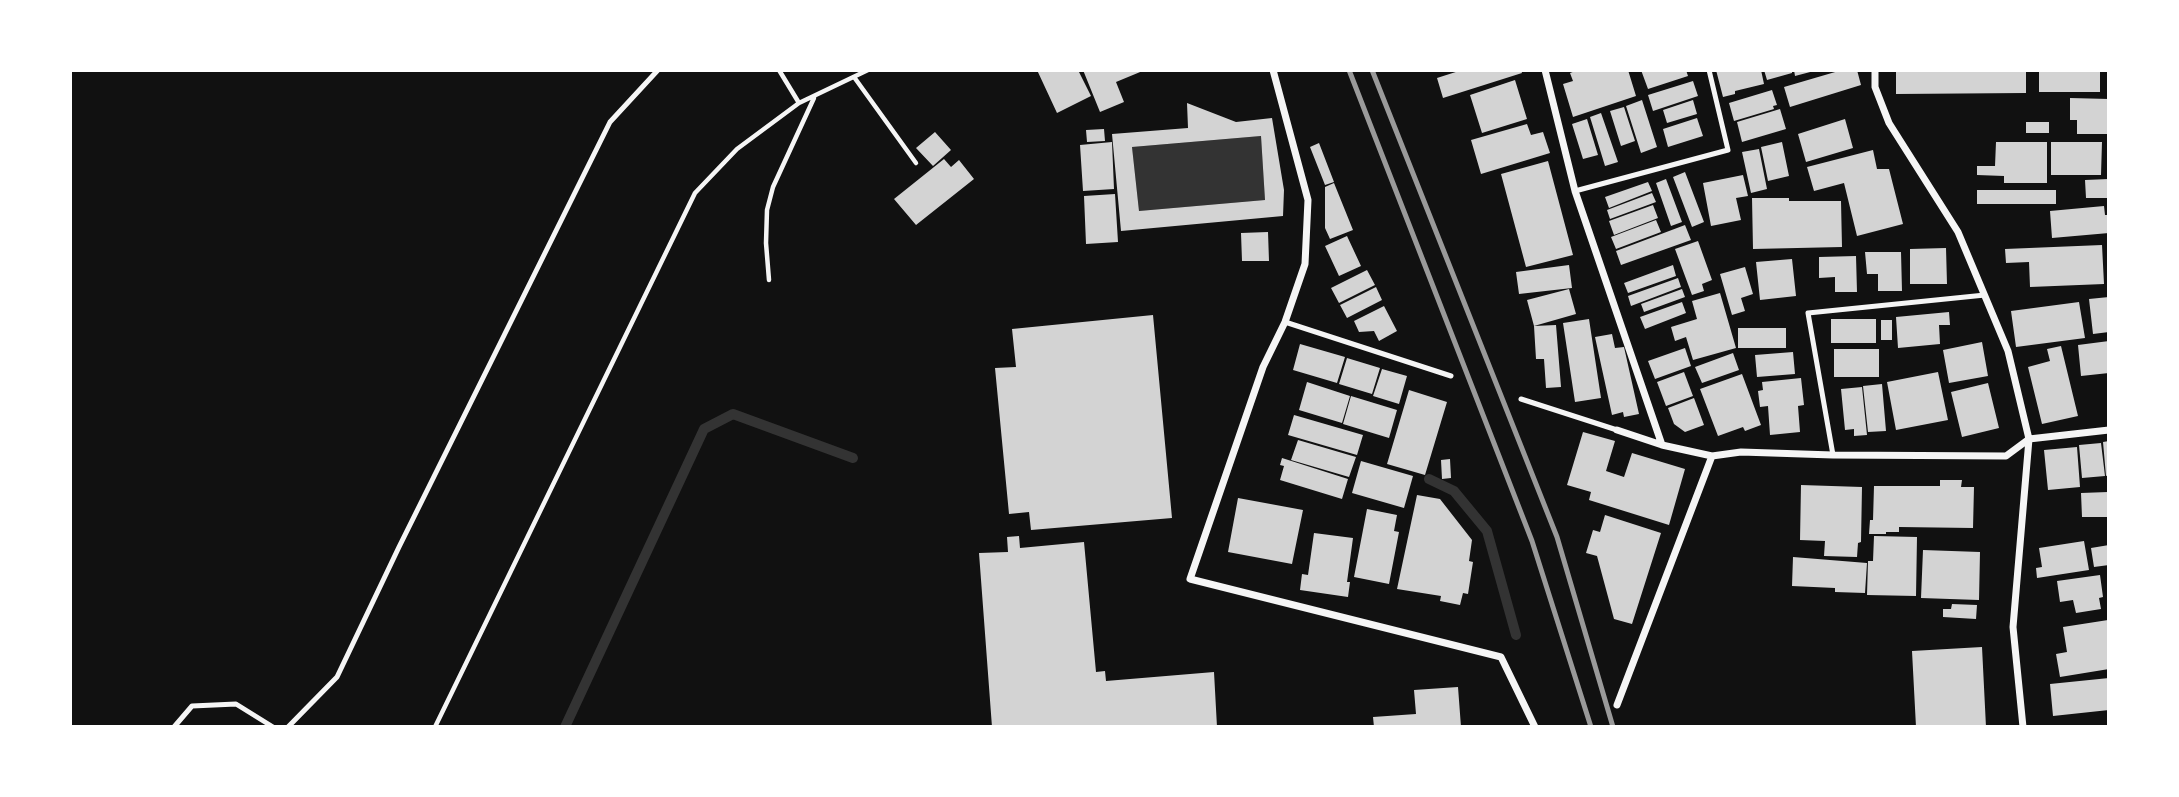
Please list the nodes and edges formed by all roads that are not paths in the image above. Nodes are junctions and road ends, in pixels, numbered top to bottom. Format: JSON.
{"nodes":[{"id":1,"x":658,"y":70,"type":"edge"},
{"id":2,"x":1273,"y":70,"type":"edge"},
{"id":3,"x":1545,"y":70,"type":"edge"},
{"id":4,"x":1709,"y":70,"type":"edge"},
{"id":5,"x":1875,"y":70,"type":"edge"},
{"id":6,"x":1575,"y":191,"type":"junction"},
{"id":7,"x":1984,"y":295,"type":"junction"},
{"id":8,"x":1285,"y":322,"type":"junction"},
{"id":9,"x":1451,"y":376,"type":"dead end"},
{"id":10,"x":1521,"y":399,"type":"dead end"},
{"id":11,"x":1617,"y":430,"type":"joint"},
{"id":12,"x":2109,"y":430,"type":"edge"},
{"id":13,"x":2029,"y":439,"type":"junction"},
{"id":14,"x":1662,"y":444,"type":"junction"},
{"id":15,"x":1712,"y":456,"type":"junction"},
{"id":16,"x":1833,"y":456,"type":"junction"},
{"id":17,"x":1617,"y":705,"type":"dead end"},
{"id":18,"x":174,"y":727,"type":"edge"},
{"id":19,"x":274,"y":727,"type":"edge"},
{"id":20,"x":288,"y":727,"type":"edge"},
{"id":21,"x":1535,"y":727,"type":"edge"},
{"id":22,"x":2023,"y":727,"type":"edge"}],
"edges":[{"from":1,"to":20,"type":"lane"},
{"from":2,"to":8,"type":"street"},
{"from":3,"to":6,"type":"street"},
{"from":4,"to":6,"type":"lane"},
{"from":5,"to":7,"type":"street"},
{"from":6,"to":14,"type":"street"},
{"from":7,"to":13,"type":"street"},
{"from":7,"to":16,"type":"lane"},
{"from":8,"to":9,"type":"lane"},
{"from":8,"to":21,"type":"street"},
{"from":10,"to":11,"type":"lane"},
{"from":11,"to":14,"type":"street"},
{"from":12,"to":13,"type":"street"},
{"from":13,"to":16,"type":"street"},
{"from":13,"to":22,"type":"street"},
{"from":14,"to":15,"type":"street"},
{"from":15,"to":16,"type":"street"},
{"from":15,"to":17,"type":"street"},
{"from":18,"to":19,"type":"lane"}]}
